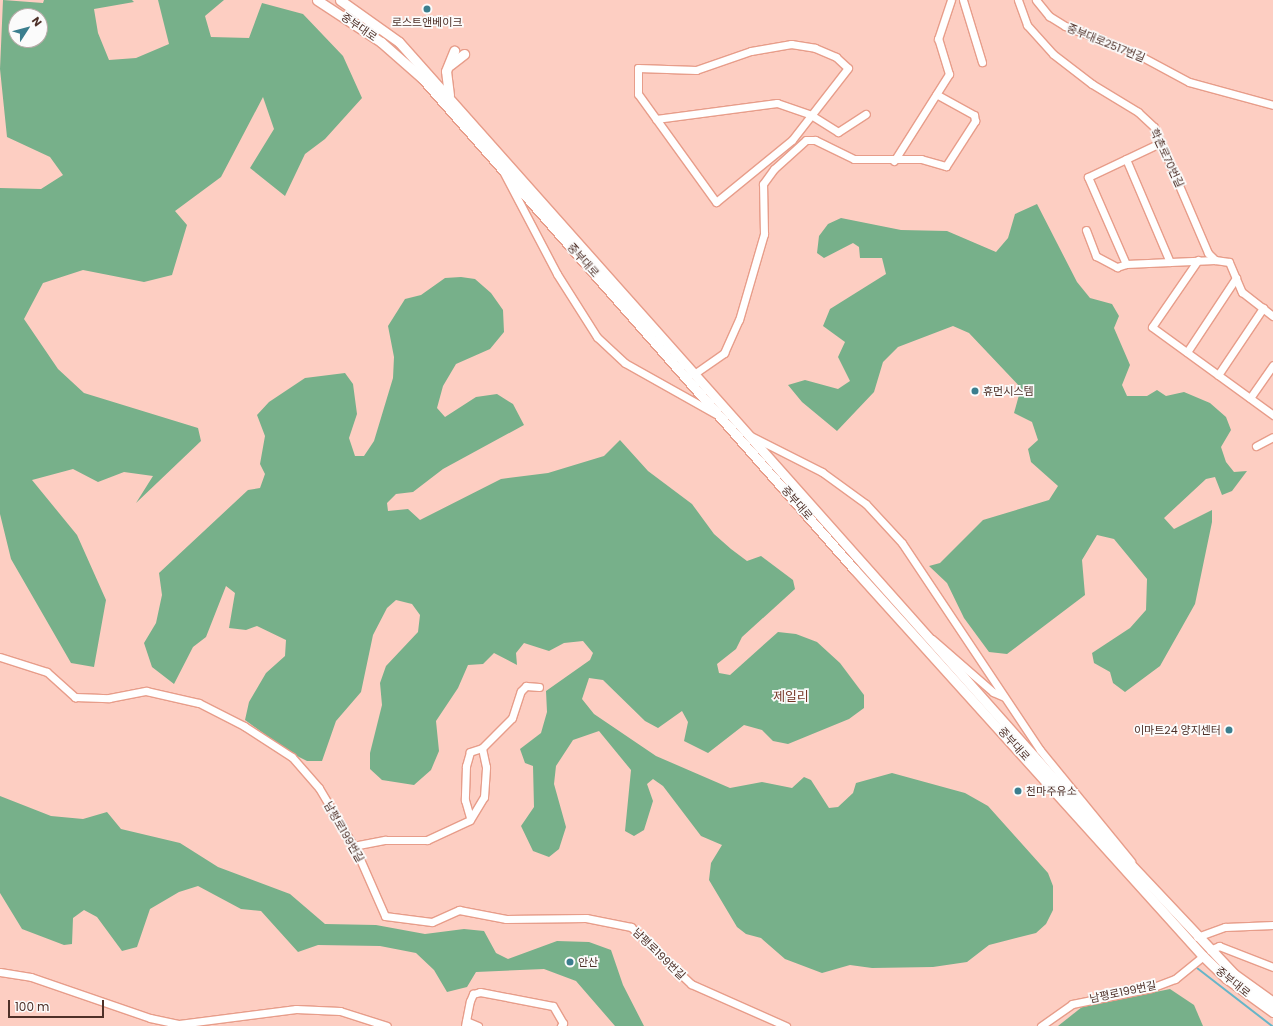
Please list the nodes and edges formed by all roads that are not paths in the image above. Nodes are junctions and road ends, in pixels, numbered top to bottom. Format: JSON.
{"nodes":[{"id":1,"x":317,"y":0,"type":"edge"},
{"id":2,"x":950,"y":0,"type":"edge"},
{"id":3,"x":963,"y":0,"type":"edge"},
{"id":4,"x":1018,"y":0,"type":"edge"},
{"id":5,"x":1036,"y":0,"type":"edge"},
{"id":6,"x":343,"y":1,"type":"edge"},
{"id":7,"x":454,"y":50,"type":"dead end"},
{"id":8,"x":464,"y":54,"type":"dead end"},
{"id":9,"x":982,"y":62,"type":"dead end"},
{"id":10,"x":446,"y":71,"type":"junction"},
{"id":11,"x":936,"y":94,"type":"junction"},
{"id":12,"x":449,"y":97,"type":"junction"},
{"id":13,"x":1273,"y":105,"type":"edge"},
{"id":14,"x":866,"y":114,"type":"dead end"},
{"id":15,"x":812,"y":115,"type":"junction"},
{"id":16,"x":656,"y":119,"type":"junction"},
{"id":17,"x":1162,"y":142,"type":"junction"},
{"id":18,"x":1126,"y":159,"type":"junction"},
{"id":19,"x":894,"y":161,"type":"junction"},
{"id":20,"x":767,"y":162,"type":"junction"},
{"id":21,"x":502,"y":169,"type":"junction"},
{"id":22,"x":774,"y":169,"type":"junction"},
{"id":23,"x":1086,"y":230,"type":"dead end"},
{"id":24,"x":1198,"y":260,"type":"junction"},
{"id":25,"x":1215,"y":260,"type":"junction"},
{"id":26,"x":1170,"y":262,"type":"junction"},
{"id":27,"x":1126,"y":264,"type":"junction"},
{"id":28,"x":1236,"y":278,"type":"junction"},
{"id":29,"x":1263,"y":308,"type":"junction"},
{"id":30,"x":1273,"y":316,"type":"edge"},
{"id":31,"x":1187,"y":352,"type":"junction"},
{"id":32,"x":1273,"y":365,"type":"edge"},
{"id":33,"x":694,"y":374,"type":"junction"},
{"id":34,"x":1218,"y":375,"type":"junction"},
{"id":35,"x":1250,"y":398,"type":"junction"},
{"id":36,"x":1273,"y":415,"type":"edge"},
{"id":37,"x":723,"y":418,"type":"junction"},
{"id":38,"x":747,"y":434,"type":"junction"},
{"id":39,"x":1273,"y":437,"type":"edge"},
{"id":40,"x":1256,"y":446,"type":"dead end"},
{"id":41,"x":927,"y":635,"type":"junction"},
{"id":42,"x":0,"y":657,"type":"edge"},
{"id":43,"x":538,"y":687,"type":"dead end"},
{"id":44,"x":1005,"y":698,"type":"junction"},
{"id":45,"x":482,"y":748,"type":"junction"},
{"id":46,"x":470,"y":817,"type":"junction"},
{"id":47,"x":353,"y":846,"type":"junction"},
{"id":48,"x":1137,"y":871,"type":"junction"},
{"id":49,"x":1273,"y":925,"type":"edge"},
{"id":50,"x":1197,"y":937,"type":"junction"},
{"id":51,"x":1206,"y":953,"type":"junction"},
{"id":52,"x":1273,"y":967,"type":"edge"},
{"id":53,"x":0,"y":972,"type":"edge"},
{"id":54,"x":1273,"y":1002,"type":"edge"},
{"id":55,"x":1273,"y":1012,"type":"edge"},
{"id":56,"x":466,"y":1024,"type":"edge"},
{"id":57,"x":387,"y":1026,"type":"edge"},
{"id":58,"x":478,"y":1026,"type":"edge"},
{"id":59,"x":561,"y":1026,"type":"edge"},
{"id":60,"x":786,"y":1026,"type":"edge"},
{"id":61,"x":1042,"y":1026,"type":"edge"}],
"edges":[{"from":1,"to":21,"type":"main road","name":"중부대로"},
{"from":2,"to":11,"type":"street"},
{"from":3,"to":9,"type":"street"},
{"from":4,"to":17,"type":"street","name":"학촌로70번길"},
{"from":5,"to":13,"type":"street","name":"중부대로2517번길"},
{"from":6,"to":12,"type":"main road","name":"중부대로"},
{"from":7,"to":10,"type":"main road"},
{"from":8,"to":10,"type":"main road"},
{"from":10,"to":12,"type":"main road"},
{"from":11,"to":19,"type":"street"},
{"from":11,"to":19,"type":"street"},
{"from":12,"to":33,"type":"main road","name":"중부대로"},
{"from":14,"to":15,"type":"street"},
{"from":15,"to":16,"type":"street"},
{"from":15,"to":16,"type":"street"},
{"from":15,"to":20,"type":"street"},
{"from":16,"to":20,"type":"street"},
{"from":17,"to":18,"type":"street"},
{"from":17,"to":25,"type":"street","name":"학촌로70번길"},
{"from":18,"to":26,"type":"street"},
{"from":18,"to":27,"type":"street"},
{"from":19,"to":22,"type":"street"},
{"from":20,"to":22,"type":"street"},
{"from":21,"to":37,"type":"main road","name":"중부대로"},
{"from":21,"to":37,"type":"street"},
{"from":22,"to":33,"type":"street"},
{"from":23,"to":27,"type":"street"},
{"from":24,"to":25,"type":"street"},
{"from":24,"to":26,"type":"street"},
{"from":24,"to":31,"type":"street"},
{"from":25,"to":28,"type":"street","name":"학촌로70번길"},
{"from":26,"to":27,"type":"street"},
{"from":28,"to":29,"type":"street","name":"학촌로70번길"},
{"from":28,"to":31,"type":"street"},
{"from":29,"to":30,"type":"street","name":"학촌로70번길"},
{"from":29,"to":34,"type":"street"},
{"from":31,"to":34,"type":"street"},
{"from":32,"to":35,"type":"street"},
{"from":33,"to":38,"type":"main road","name":"중부대로"},
{"from":34,"to":35,"type":"street"},
{"from":35,"to":36,"type":"street"},
{"from":37,"to":51,"type":"main road","name":"중부대로"},
{"from":38,"to":41,"type":"main road","name":"중부대로"},
{"from":38,"to":44,"type":"street"},
{"from":39,"to":40,"type":"street"},
{"from":41,"to":44,"type":"street"},
{"from":41,"to":48,"type":"main road","name":"중부대로"},
{"from":42,"to":47,"type":"street","name":"남평로199번길"},
{"from":43,"to":45,"type":"street"},
{"from":44,"to":48,"type":"street"},
{"from":45,"to":46,"type":"street"},
{"from":45,"to":46,"type":"street"},
{"from":46,"to":47,"type":"street"},
{"from":47,"to":60,"type":"street","name":"남평로199번길"},
{"from":48,"to":50,"type":"main road","name":"중부대로"},
{"from":49,"to":50,"type":"street"},
{"from":50,"to":51,"type":"main road","name":"중부대로"},
{"from":51,"to":52,"type":"street","name":"중부대로"},
{"from":51,"to":54,"type":"main road","name":"중부대로"},
{"from":51,"to":55,"type":"main road","name":"중부대로"},
{"from":51,"to":61,"type":"street","name":"남평로199번길"},
{"from":53,"to":57,"type":"street"},
{"from":56,"to":58,"type":"street"},
{"from":56,"to":59,"type":"street"}]}
